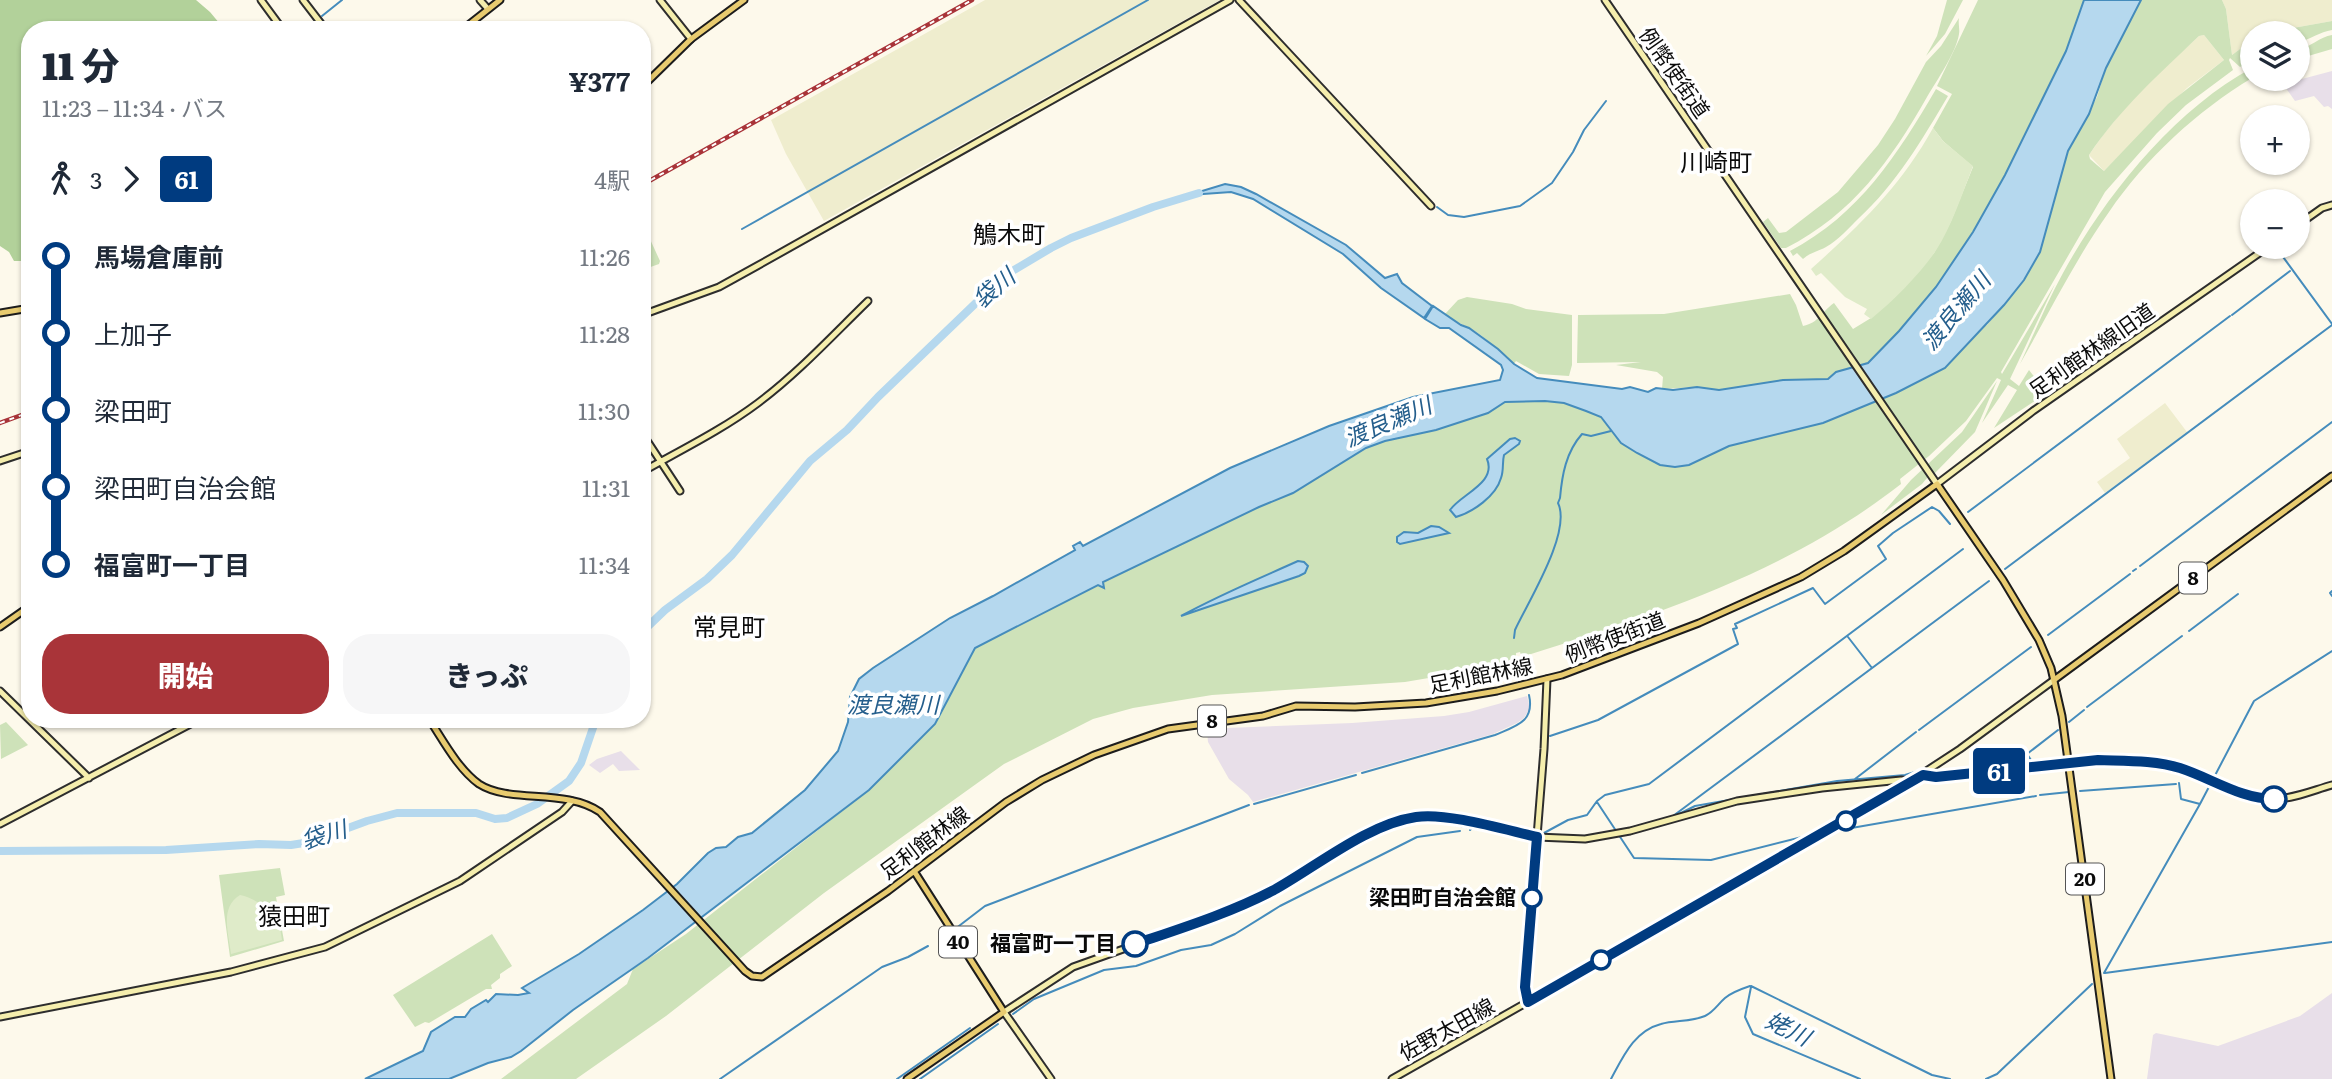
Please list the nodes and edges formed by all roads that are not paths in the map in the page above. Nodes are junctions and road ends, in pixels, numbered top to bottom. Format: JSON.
{"nodes":[{"id":1,"x":261,"y":0,"type":"edge"},
{"id":2,"x":303,"y":0,"type":"edge"},
{"id":3,"x":480,"y":0,"type":"edge"},
{"id":4,"x":500,"y":0,"type":"edge"},
{"id":5,"x":660,"y":0,"type":"edge"},
{"id":6,"x":744,"y":0,"type":"edge"},
{"id":7,"x":1230,"y":0,"type":"edge"},
{"id":8,"x":1240,"y":0,"type":"edge"},
{"id":9,"x":1605,"y":0,"type":"edge"},
{"id":10,"x":488,"y":9,"type":"junction"},
{"id":11,"x":276,"y":21,"type":"edge"},
{"id":12,"x":319,"y":21,"type":"edge"},
{"id":13,"x":473,"y":21,"type":"edge"},
{"id":14,"x":691,"y":39,"type":"junction"},
{"id":15,"x":651,"y":78,"type":"edge"},
{"id":16,"x":2332,"y":205,"type":"edge"},
{"id":17,"x":1431,"y":206,"type":"dead end"},
{"id":18,"x":2310,"y":217,"type":"edge"},
{"id":19,"x":2251,"y":259,"type":"edge"},
{"id":20,"x":867,"y":301,"type":"dead end"},
{"id":21,"x":21,"y":310,"type":"edge"},
{"id":22,"x":0,"y":313,"type":"edge"},
{"id":23,"x":651,"y":313,"type":"edge"},
{"id":24,"x":651,"y":447,"type":"edge"},
{"id":25,"x":21,"y":453,"type":"edge"},
{"id":26,"x":0,"y":461,"type":"edge"},
{"id":27,"x":660,"y":461,"type":"junction"},
{"id":28,"x":651,"y":466,"type":"edge"},
{"id":29,"x":2332,"y":476,"type":"edge"},
{"id":30,"x":1937,"y":484,"type":"junction"},
{"id":31,"x":680,"y":491,"type":"dead end"},
{"id":32,"x":21,"y":612,"type":"edge"},
{"id":33,"x":0,"y":627,"type":"edge"},
{"id":34,"x":1547,"y":679,"type":"junction"},
{"id":35,"x":2054,"y":680,"type":"junction"},
{"id":36,"x":0,"y":691,"type":"edge"},
{"id":37,"x":21,"y":712,"type":"edge"},
{"id":38,"x":38,"y":728,"type":"edge"},
{"id":39,"x":183,"y":728,"type":"edge"},
{"id":40,"x":435,"y":728,"type":"edge"},
{"id":41,"x":2068,"y":763,"type":"junction"},
{"id":42,"x":89,"y":778,"type":"junction"},
{"id":43,"x":1912,"y":781,"type":"junction"},
{"id":44,"x":2332,"y":785,"type":"edge"},
{"id":45,"x":571,"y":801,"type":"junction"},
{"id":46,"x":0,"y":824,"type":"edge"},
{"id":47,"x":1537,"y":837,"type":"junction"},
{"id":48,"x":914,"y":871,"type":"junction"},
{"id":49,"x":1528,"y":1002,"type":"junction"},
{"id":50,"x":1003,"y":1012,"type":"junction"},
{"id":51,"x":0,"y":1017,"type":"edge"},
{"id":52,"x":2111,"y":1077,"type":"edge"},
{"id":53,"x":907,"y":1079,"type":"edge"},
{"id":54,"x":1051,"y":1079,"type":"edge"},
{"id":55,"x":1392,"y":1079,"type":"edge"}],
"edges":[{"from":1,"to":11,"type":"street"},
{"from":2,"to":12,"type":"street"},
{"from":3,"to":10,"type":"street"},
{"from":4,"to":10,"type":"main road"},
{"from":5,"to":14,"type":"street"},
{"from":6,"to":14,"type":"main road"},
{"from":7,"to":23,"type":"street"},
{"from":8,"to":17,"type":"street"},
{"from":9,"to":30,"type":"street","name":"例幣使街道"},
{"from":10,"to":13,"type":"main road"},
{"from":14,"to":15,"type":"main road"},
{"from":16,"to":18,"type":"street"},
{"from":19,"to":30,"type":"street","name":"足利館林線旧道"},
{"from":20,"to":27,"type":"street"},
{"from":21,"to":22,"type":"main road"},
{"from":24,"to":27,"type":"street"},
{"from":25,"to":26,"type":"street"},
{"from":27,"to":28,"type":"street"},
{"from":27,"to":31,"type":"street"},
{"from":29,"to":35,"type":"main road","number":"8"},
{"from":30,"to":34,"type":"main road","name":"例幣使街道","number":"8"},
{"from":30,"to":35,"type":"main road"},
{"from":32,"to":33,"type":"main road"},
{"from":34,"to":47,"type":"street","name":"例幣使街道"},
{"from":34,"to":48,"type":"main road","name":"足利館林線","number":"8"},
{"from":35,"to":41,"type":"main road","number":"20"},
{"from":35,"to":43,"type":"street","name":"佐野太田線"},
{"from":36,"to":37,"type":"street"},
{"from":38,"to":42,"type":"street"},
{"from":39,"to":42,"type":"street"},
{"from":40,"to":45,"type":"main road","name":"足利館林線","number":"8"},
{"from":41,"to":44,"type":"street"},
{"from":41,"to":52,"type":"main road","number":"20"},
{"from":42,"to":46,"type":"street"},
{"from":43,"to":47,"type":"street"},
{"from":43,"to":49,"type":"street","name":"佐野太田線"},
{"from":45,"to":48,"type":"main road","name":"足利館林線","number":"8"},
{"from":45,"to":51,"type":"street"},
{"from":47,"to":49,"type":"street","name":"例幣使街道"},
{"from":47,"to":50,"type":"street"},
{"from":48,"to":50,"type":"main road","number":"40"},
{"from":49,"to":55,"type":"street","name":"佐野太田線"},
{"from":50,"to":53,"type":"main road"},
{"from":50,"to":54,"type":"street"}]}
